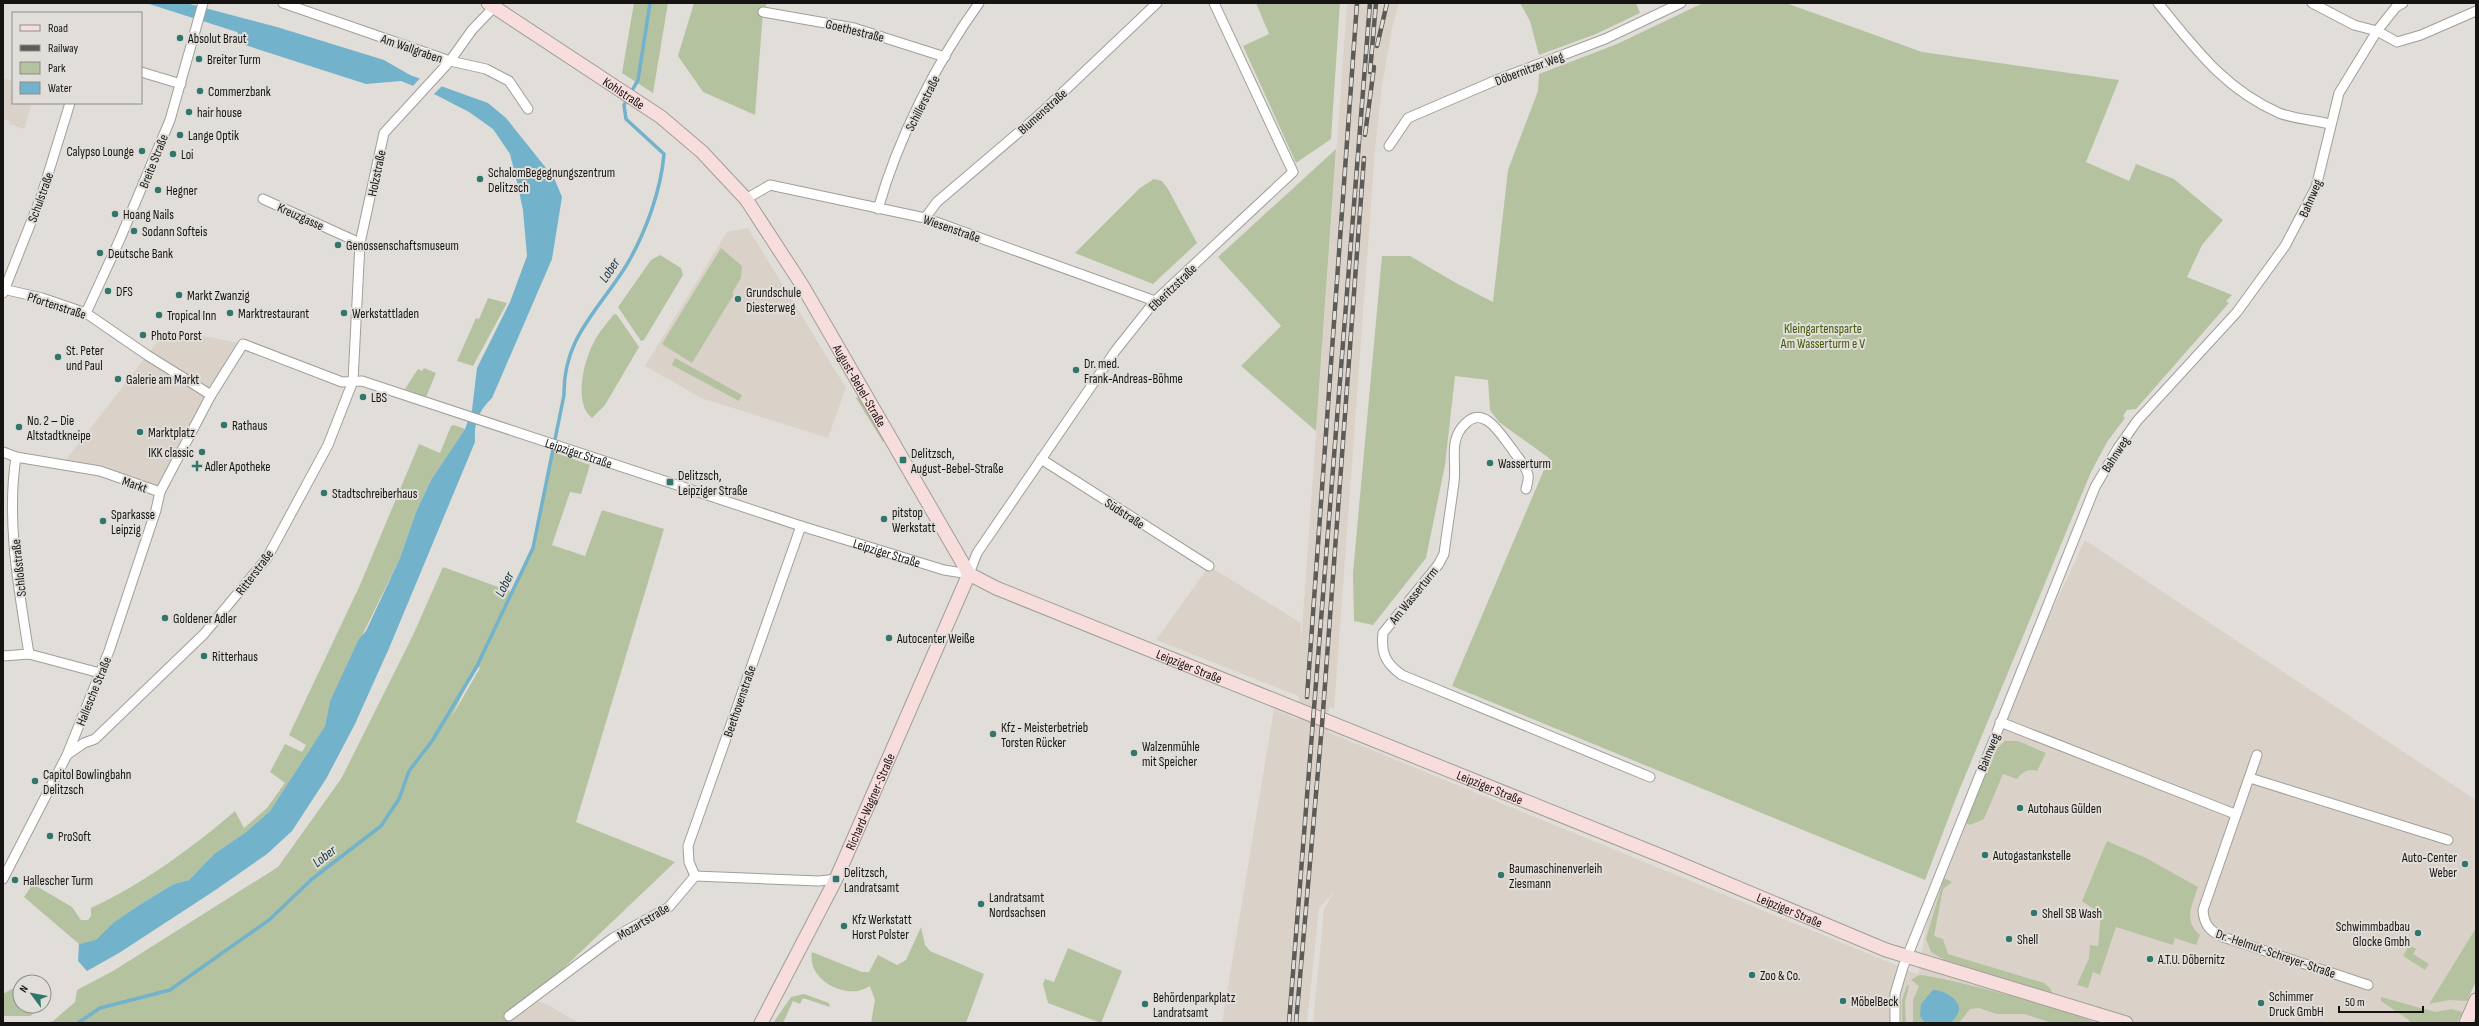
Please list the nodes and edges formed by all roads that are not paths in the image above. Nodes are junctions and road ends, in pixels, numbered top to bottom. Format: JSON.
{"nodes":[{"id":1,"x":203,"y":3,"type":"edge"},
{"id":2,"x":283,"y":3,"type":"edge"},
{"id":3,"x":978,"y":3,"type":"edge"},
{"id":4,"x":1157,"y":3,"type":"edge"},
{"id":5,"x":1214,"y":3,"type":"edge"},
{"id":6,"x":1680,"y":3,"type":"edge"},
{"id":7,"x":2158,"y":3,"type":"edge"},
{"id":8,"x":2312,"y":3,"type":"edge"},
{"id":9,"x":2403,"y":3,"type":"edge"},
{"id":10,"x":494,"y":4,"type":"edge"},
{"id":11,"x":2476,"y":11,"type":"edge"},
{"id":12,"x":763,"y":12,"type":"dead end"},
{"id":13,"x":2377,"y":31,"type":"junction"},
{"id":14,"x":945,"y":57,"type":"junction"},
{"id":15,"x":450,"y":62,"type":"junction"},
{"id":16,"x":142,"y":72,"type":"edge"},
{"id":17,"x":180,"y":84,"type":"junction"},
{"id":18,"x":70,"y":104,"type":"edge"},
{"id":19,"x":528,"y":109,"type":"dead end"},
{"id":20,"x":2330,"y":124,"type":"junction"},
{"id":21,"x":1389,"y":146,"type":"dead end"},
{"id":22,"x":263,"y":199,"type":"dead end"},
{"id":23,"x":746,"y":199,"type":"junction"},
{"id":24,"x":878,"y":209,"type":"junction"},
{"id":25,"x":925,"y":218,"type":"junction"},
{"id":26,"x":360,"y":243,"type":"junction"},
{"id":27,"x":3,"y":291,"type":"edge"},
{"id":28,"x":1155,"y":301,"type":"junction"},
{"id":29,"x":86,"y":313,"type":"junction"},
{"id":30,"x":243,"y":344,"type":"joint"},
{"id":31,"x":353,"y":381,"type":"junction"},
{"id":32,"x":212,"y":395,"type":"junction"},
{"id":33,"x":3,"y":452,"type":"edge"},
{"id":34,"x":16,"y":457,"type":"junction"},
{"id":35,"x":1041,"y":459,"type":"junction"},
{"id":36,"x":1526,"y":489,"type":"dead end"},
{"id":37,"x":160,"y":492,"type":"junction"},
{"id":38,"x":801,"y":526,"type":"junction"},
{"id":39,"x":1209,"y":566,"type":"dead end"},
{"id":40,"x":969,"y":574,"type":"junction"},
{"id":41,"x":29,"y":654,"type":"junction"},
{"id":42,"x":3,"y":656,"type":"edge"},
{"id":43,"x":100,"y":673,"type":"junction"},
{"id":44,"x":2000,"y":722,"type":"junction"},
{"id":45,"x":67,"y":755,"type":"junction"},
{"id":46,"x":2257,"y":755,"type":"dead end"},
{"id":47,"x":1650,"y":777,"type":"dead end"},
{"id":48,"x":2250,"y":778,"type":"junction"},
{"id":49,"x":2235,"y":814,"type":"junction"},
{"id":50,"x":2448,"y":840,"type":"dead end"},
{"id":51,"x":695,"y":876,"type":"junction"},
{"id":52,"x":3,"y":879,"type":"edge"},
{"id":53,"x":836,"y":879,"type":"junction"},
{"id":54,"x":1907,"y":957,"type":"junction"},
{"id":55,"x":2368,"y":985,"type":"dead end"},
{"id":56,"x":2476,"y":1000,"type":"edge"},
{"id":57,"x":510,"y":1016,"type":"dead end"},
{"id":58,"x":761,"y":1023,"type":"edge"},
{"id":59,"x":1895,"y":1023,"type":"edge"},
{"id":60,"x":2126,"y":1023,"type":"edge"},
{"id":61,"x":2466,"y":1023,"type":"edge"}],
"edges":[{"from":1,"to":17,"type":"street","name":"Breite Straße"},
{"from":2,"to":15,"type":"street","name":"Am Wallgraben"},
{"from":3,"to":14,"type":"street","name":"Schillerstraße"},
{"from":4,"to":25,"type":"street","name":"Blumenstraße"},
{"from":5,"to":28,"type":"street","name":"Elberitzstraße"},
{"from":6,"to":21,"type":"street","name":"Döbernitzer Weg"},
{"from":7,"to":20,"type":"street"},
{"from":8,"to":13,"type":"street"},
{"from":9,"to":13,"type":"street","name":"Bahnweg"},
{"from":10,"to":15,"type":"street","name":"Holzstraße"},
{"from":10,"to":23,"type":"street","name":"Kohlstraße"},
{"from":11,"to":13,"type":"street"},
{"from":12,"to":14,"type":"street","name":"Goethestraße"},
{"from":13,"to":20,"type":"street","name":"Bahnweg"},
{"from":14,"to":24,"type":"street","name":"Schillerstraße"},
{"from":15,"to":19,"type":"street","name":"Am Wallgraben"},
{"from":15,"to":26,"type":"street","name":"Holzstraße"},
{"from":16,"to":17,"type":"street"},
{"from":17,"to":29,"type":"street","name":"Breite Straße"},
{"from":18,"to":27,"type":"street","name":"Schulstraße"},
{"from":20,"to":44,"type":"street","name":"Bahnweg"},
{"from":22,"to":26,"type":"street","name":"Kreuzgasse"},
{"from":23,"to":24,"type":"street","name":"Wiesenstraße"},
{"from":23,"to":40,"type":"street","name":"August-Bebel-Straße"},
{"from":24,"to":25,"type":"street","name":"Wiesenstraße"},
{"from":25,"to":28,"type":"street","name":"Wiesenstraße"},
{"from":26,"to":31,"type":"street","name":"Holzstraße"},
{"from":27,"to":29,"type":"street","name":"Pfortenstraße"},
{"from":28,"to":35,"type":"street","name":"Elberitzstraße"},
{"from":29,"to":32,"type":"street","name":"Pfortenstraße"},
{"from":30,"to":31,"type":"street","name":"Leipziger Straße"},
{"from":30,"to":32,"type":"street","name":"Markt"},
{"from":31,"to":38,"type":"street","name":"Leipziger Straße"},
{"from":31,"to":45,"type":"street","name":"Ritterstraße"},
{"from":32,"to":37,"type":"street","name":"Markt"},
{"from":33,"to":34,"type":"street","name":"Markt"},
{"from":34,"to":37,"type":"street","name":"Markt"},
{"from":34,"to":41,"type":"street","name":"Schloßstraße"},
{"from":35,"to":39,"type":"street","name":"Südstraße"},
{"from":35,"to":40,"type":"street","name":"Elberitzstraße"},
{"from":36,"to":47,"type":"street","name":"Am Wasserturm"},
{"from":37,"to":43,"type":"street","name":"Hallesche Straße"},
{"from":38,"to":40,"type":"street","name":"Leipziger Straße"},
{"from":38,"to":51,"type":"street","name":"Beethovenstraße"},
{"from":40,"to":53,"type":"street","name":"Richard-Wagner-Straße"},
{"from":40,"to":54,"type":"street","name":"Leipziger Straße"},
{"from":41,"to":42,"type":"street"},
{"from":41,"to":43,"type":"street"},
{"from":43,"to":45,"type":"street","name":"Hallesche Straße"},
{"from":44,"to":49,"type":"street"},
{"from":44,"to":54,"type":"street","name":"Bahnweg"},
{"from":45,"to":52,"type":"street","name":"Hallesche Straße"},
{"from":46,"to":48,"type":"street","name":"Dr.-Helmut-Schreyer-Straße"},
{"from":48,"to":49,"type":"street","name":"Dr.-Helmut-Schreyer-Straße"},
{"from":48,"to":50,"type":"street"},
{"from":49,"to":55,"type":"street","name":"Dr.-Helmut-Schreyer-Straße"},
{"from":51,"to":53,"type":"street"},
{"from":51,"to":57,"type":"street","name":"Mozartstraße"},
{"from":53,"to":58,"type":"street","name":"Richard-Wagner-Straße"},
{"from":54,"to":59,"type":"street","name":"Bahnweg"},
{"from":54,"to":60,"type":"street","name":"Leipziger Straße"},
{"from":56,"to":61,"type":"street"}]}
